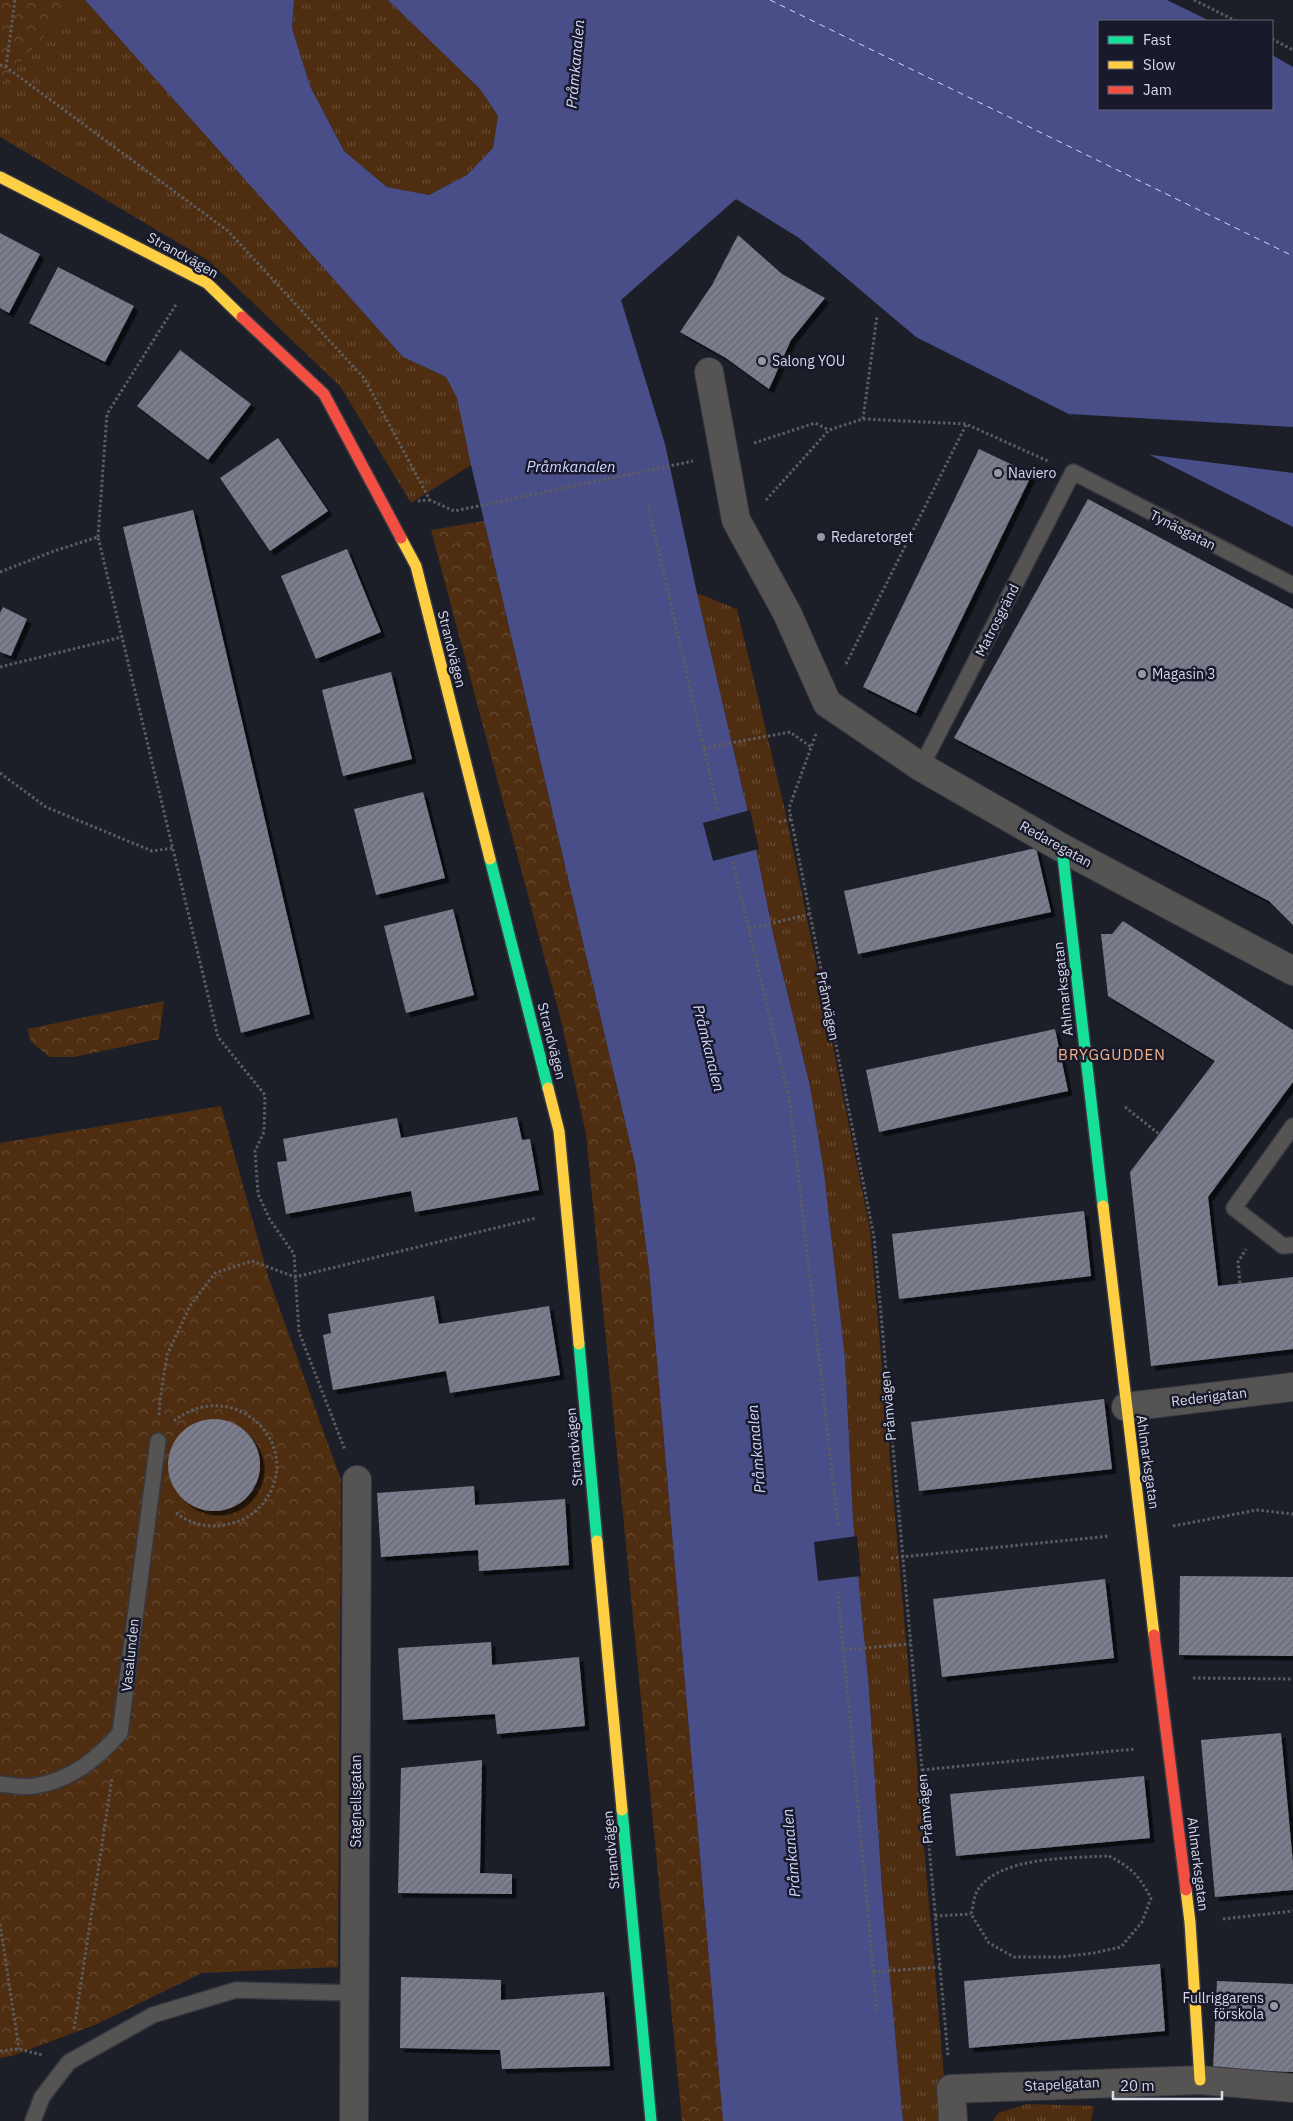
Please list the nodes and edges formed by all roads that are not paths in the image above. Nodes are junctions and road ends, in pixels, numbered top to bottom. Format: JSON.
{"nodes":[{"id":1,"x":0,"y":177,"type":"edge"},
{"id":2,"x":709,"y":372,"type":"dead end"},
{"id":3,"x":1073,"y":472,"type":"joint"},
{"id":4,"x":1293,"y":585,"type":"edge"},
{"id":5,"x":921,"y":767,"type":"junction"},
{"id":6,"x":1062,"y":848,"type":"junction"},
{"id":7,"x":1293,"y":971,"type":"edge"},
{"id":8,"x":1293,"y":1126,"type":"edge"},
{"id":9,"x":1293,"y":1245,"type":"edge"},
{"id":10,"x":1293,"y":1387,"type":"edge"},
{"id":11,"x":1126,"y":1407,"type":"junction"},
{"id":12,"x":158,"y":1441,"type":"road end"},
{"id":13,"x":357,"y":1480,"type":"road end"},
{"id":14,"x":0,"y":1784,"type":"edge"},
{"id":15,"x":355,"y":1993,"type":"junction"},
{"id":16,"x":1200,"y":2080,"type":"junction"},
{"id":17,"x":1293,"y":2088,"type":"edge"},
{"id":18,"x":33,"y":2121,"type":"edge"},
{"id":19,"x":354,"y":2121,"type":"edge"},
{"id":20,"x":651,"y":2121,"type":"edge"},
{"id":21,"x":953,"y":2121,"type":"edge"}],
"edges":[{"from":1,"to":20,"type":"street","name":"Strandvägen"},
{"from":2,"to":5,"type":"street","name":"Redaregatan"},
{"from":3,"to":4,"type":"lane","name":"Tynäsgatan"},
{"from":3,"to":5,"type":"lane","name":"Matrosgränd"},
{"from":5,"to":6,"type":"street","name":"Redaregatan"},
{"from":6,"to":7,"type":"street","name":"Redaregatan"},
{"from":6,"to":11,"type":"street","name":"Ahlmarksgatan"},
{"from":8,"to":9,"type":"lane"},
{"from":10,"to":11,"type":"street","name":"Rederigatan"},
{"from":11,"to":16,"type":"street","name":"Ahlmarksgatan"},
{"from":12,"to":14,"type":"lane","name":"Vasalunden"},
{"from":13,"to":15,"type":"street","name":"Stagnellsgatan"},
{"from":15,"to":18,"type":"lane"},
{"from":15,"to":19,"type":"street","name":"Stagnellsgatan"},
{"from":16,"to":17,"type":"street","name":"Stapelgatan"},
{"from":16,"to":21,"type":"street","name":"Stapelgatan"}]}
